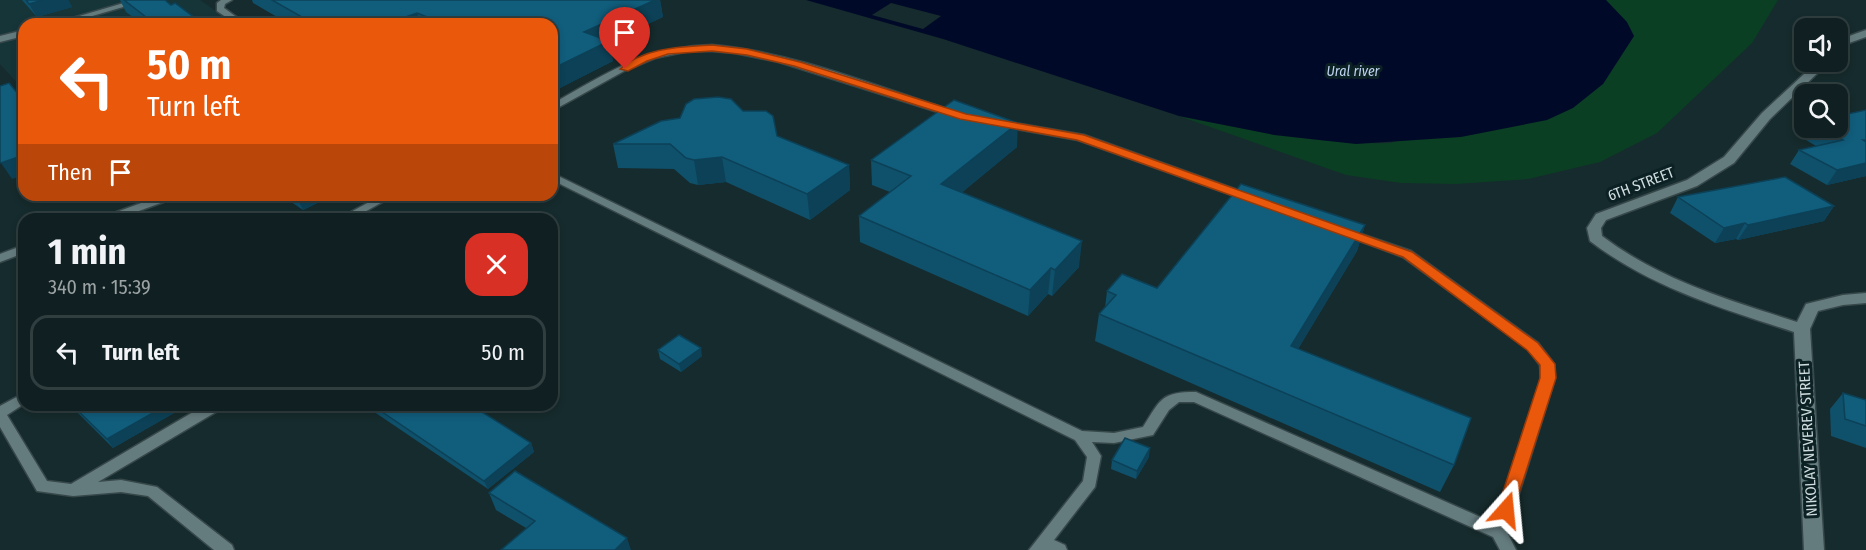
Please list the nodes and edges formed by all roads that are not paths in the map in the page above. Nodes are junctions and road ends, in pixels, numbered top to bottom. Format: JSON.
{"nodes":[{"id":1,"x":143,"y":0,"type":"edge"},
{"id":2,"x":228,"y":0,"type":"edge"},
{"id":3,"x":78,"y":18,"type":"edge"},
{"id":4,"x":233,"y":18,"type":"edge"},
{"id":5,"x":1866,"y":33,"type":"edge"},
{"id":6,"x":18,"y":34,"type":"edge"},
{"id":7,"x":0,"y":39,"type":"edge"},
{"id":8,"x":1848,"y":40,"type":"edge"},
{"id":9,"x":1812,"y":72,"type":"edge"},
{"id":10,"x":558,"y":105,"type":"edge"},
{"id":11,"x":964,"y":117,"type":"edge"},
{"id":12,"x":987,"y":121,"type":"edge"},
{"id":13,"x":558,"y":179,"type":"edge"},
{"id":14,"x":156,"y":201,"type":"edge"},
{"id":15,"x":378,"y":201,"type":"edge"},
{"id":16,"x":1261,"y":202,"type":"edge"},
{"id":17,"x":123,"y":213,"type":"edge"},
{"id":18,"x":356,"y":213,"type":"edge"},
{"id":19,"x":1328,"y":226,"type":"edge"},
{"id":20,"x":18,"y":251,"type":"edge"},
{"id":21,"x":0,"y":258,"type":"edge"},
{"id":22,"x":1866,"y":298,"type":"edge"},
{"id":23,"x":1802,"y":329,"type":"junction"},
{"id":24,"x":18,"y":402,"type":"edge"},
{"id":25,"x":206,"y":411,"type":"edge"},
{"id":26,"x":0,"y":414,"type":"edge"},
{"id":27,"x":1080,"y":436,"type":"junction"},
{"id":28,"x":73,"y":489,"type":"junction"},
{"id":29,"x":1499,"y":532,"type":"junction"},
{"id":30,"x":1041,"y":546,"type":"edge"},
{"id":31,"x":226,"y":550,"type":"edge"},
{"id":32,"x":1059,"y":550,"type":"edge"},
{"id":33,"x":1508,"y":550,"type":"edge"},
{"id":34,"x":1814,"y":550,"type":"edge"}],
"edges":[{"from":1,"to":3,"type":"lane"},
{"from":2,"to":4,"type":"lane"},
{"from":5,"to":8,"type":"street"},
{"from":6,"to":7,"type":"lane"},
{"from":9,"to":23,"type":"street","name":"6TH STREET"},
{"from":10,"to":11,"type":"lane"},
{"from":12,"to":16,"type":"lane"},
{"from":13,"to":27,"type":"lane"},
{"from":14,"to":17,"type":"lane"},
{"from":15,"to":18,"type":"lane"},
{"from":19,"to":29,"type":"lane"},
{"from":20,"to":21,"type":"lane"},
{"from":22,"to":23,"type":"street"},
{"from":23,"to":34,"type":"street","name":"NIKOLAY NEVEREV STREET"},
{"from":24,"to":26,"type":"lane"},
{"from":25,"to":28,"type":"lane"},
{"from":26,"to":28,"type":"lane"},
{"from":27,"to":29,"type":"lane"},
{"from":27,"to":30,"type":"lane"},
{"from":28,"to":31,"type":"lane"},
{"from":29,"to":33,"type":"lane"},
{"from":30,"to":32,"type":"lane"}]}
